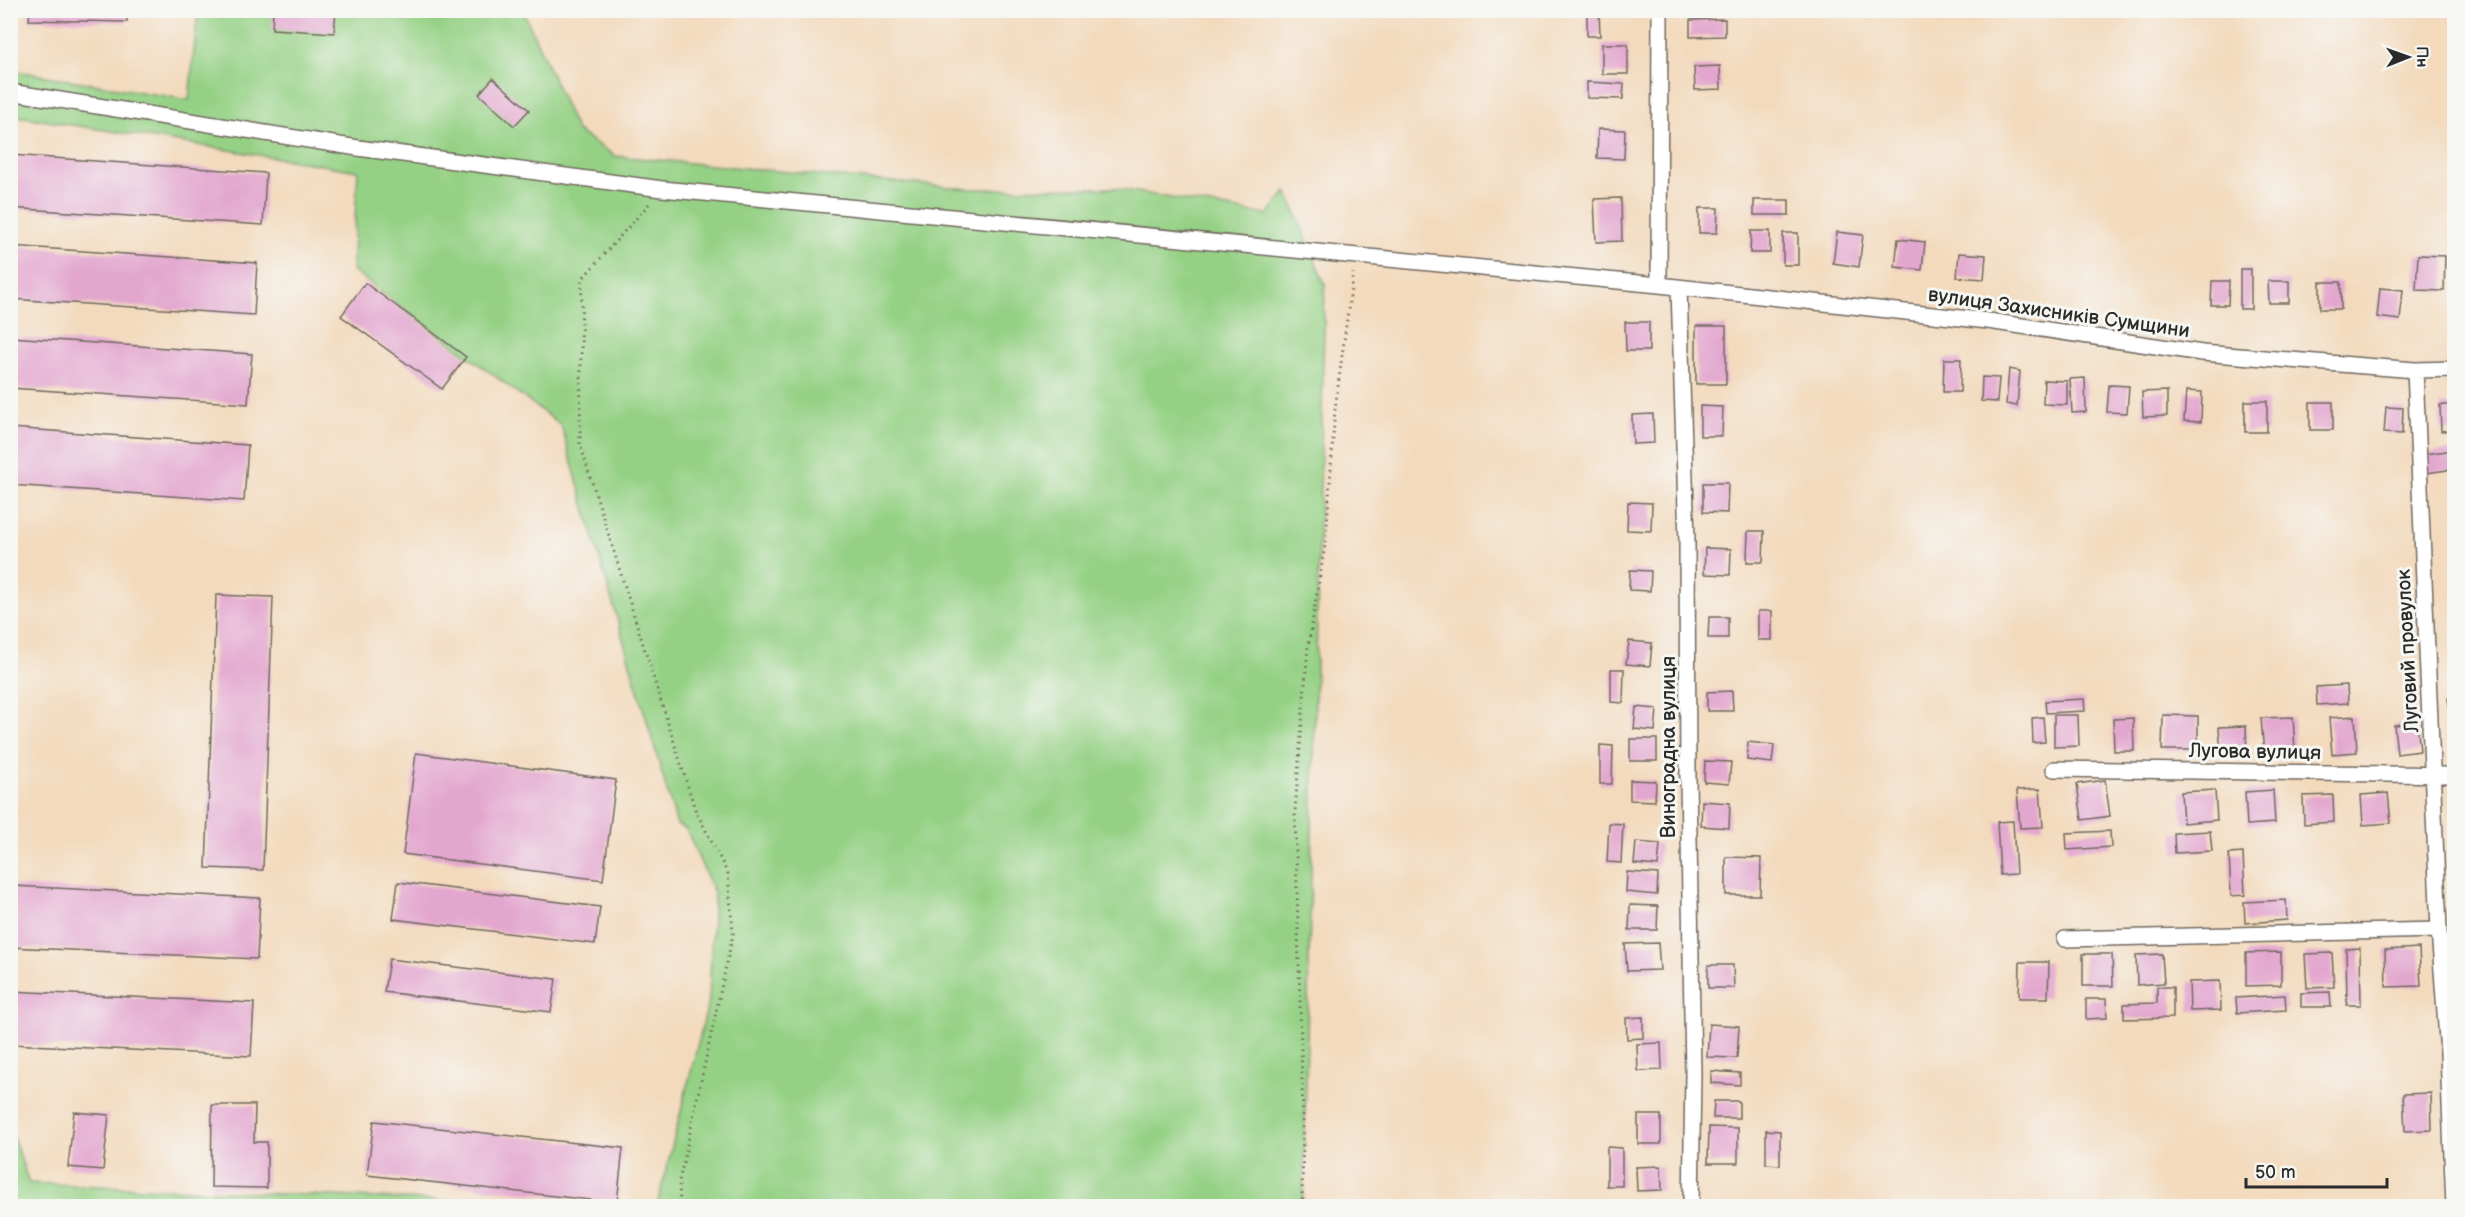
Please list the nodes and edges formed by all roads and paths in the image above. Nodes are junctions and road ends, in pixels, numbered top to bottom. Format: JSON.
{"nodes":[{"id":1,"x":1660,"y":10,"type":"edge"},
{"id":2,"x":10,"y":92,"type":"edge"},
{"id":3,"x":662,"y":189,"type":"junction"},
{"id":4,"x":1356,"y":257,"type":"junction"},
{"id":5,"x":1659,"y":285,"type":"junction"},
{"id":6,"x":1679,"y":288,"type":"junction"},
{"id":7,"x":2454,"y":369,"type":"edge"},
{"id":8,"x":2415,"y":370,"type":"junction"},
{"id":9,"x":2054,"y":769,"type":"dead end"},
{"id":10,"x":2434,"y":775,"type":"junction"},
{"id":11,"x":2454,"y":775,"type":"edge"},
{"id":12,"x":2439,"y":930,"type":"junction"},
{"id":13,"x":2065,"y":939,"type":"dead end"},
{"id":14,"x":2451,"y":1052,"type":"edge"},
{"id":15,"x":680,"y":1206,"type":"edge"},
{"id":16,"x":1302,"y":1206,"type":"edge"},
{"id":17,"x":1691,"y":1206,"type":"edge"},
{"id":18,"x":2454,"y":1206,"type":"edge"}],
"edges":[{"from":1,"to":5,"type":"street"},
{"from":2,"to":3,"type":"street","name":"вулиця Захисників Сумщини"},
{"from":3,"to":4,"type":"street","name":"вулиця Захисників Сумщини"},
{"from":3,"to":15,"type":"path"},
{"from":4,"to":5,"type":"street","name":"вулиця Захисників Сумщини"},
{"from":4,"to":16,"type":"path"},
{"from":5,"to":6,"type":"street","name":"вулиця Захисників Сумщини"},
{"from":6,"to":8,"type":"street","name":"вулиця Захисників Сумщини"},
{"from":6,"to":17,"type":"street","name":"Виноградна вулиця"},
{"from":7,"to":8,"type":"street","name":"вулиця Захисників Сумщини"},
{"from":8,"to":10,"type":"street","name":"Луговий провулок"},
{"from":9,"to":10,"type":"street","name":"Лугова вулиця"},
{"from":10,"to":11,"type":"street","name":"Лугова вулиця"},
{"from":10,"to":12,"type":"street","name":"Луговий провулок"},
{"from":12,"to":13,"type":"street"},
{"from":12,"to":14,"type":"street","name":"Луговий провулок"},
{"from":14,"to":18,"type":"street","name":"Луговий провулок"}]}
